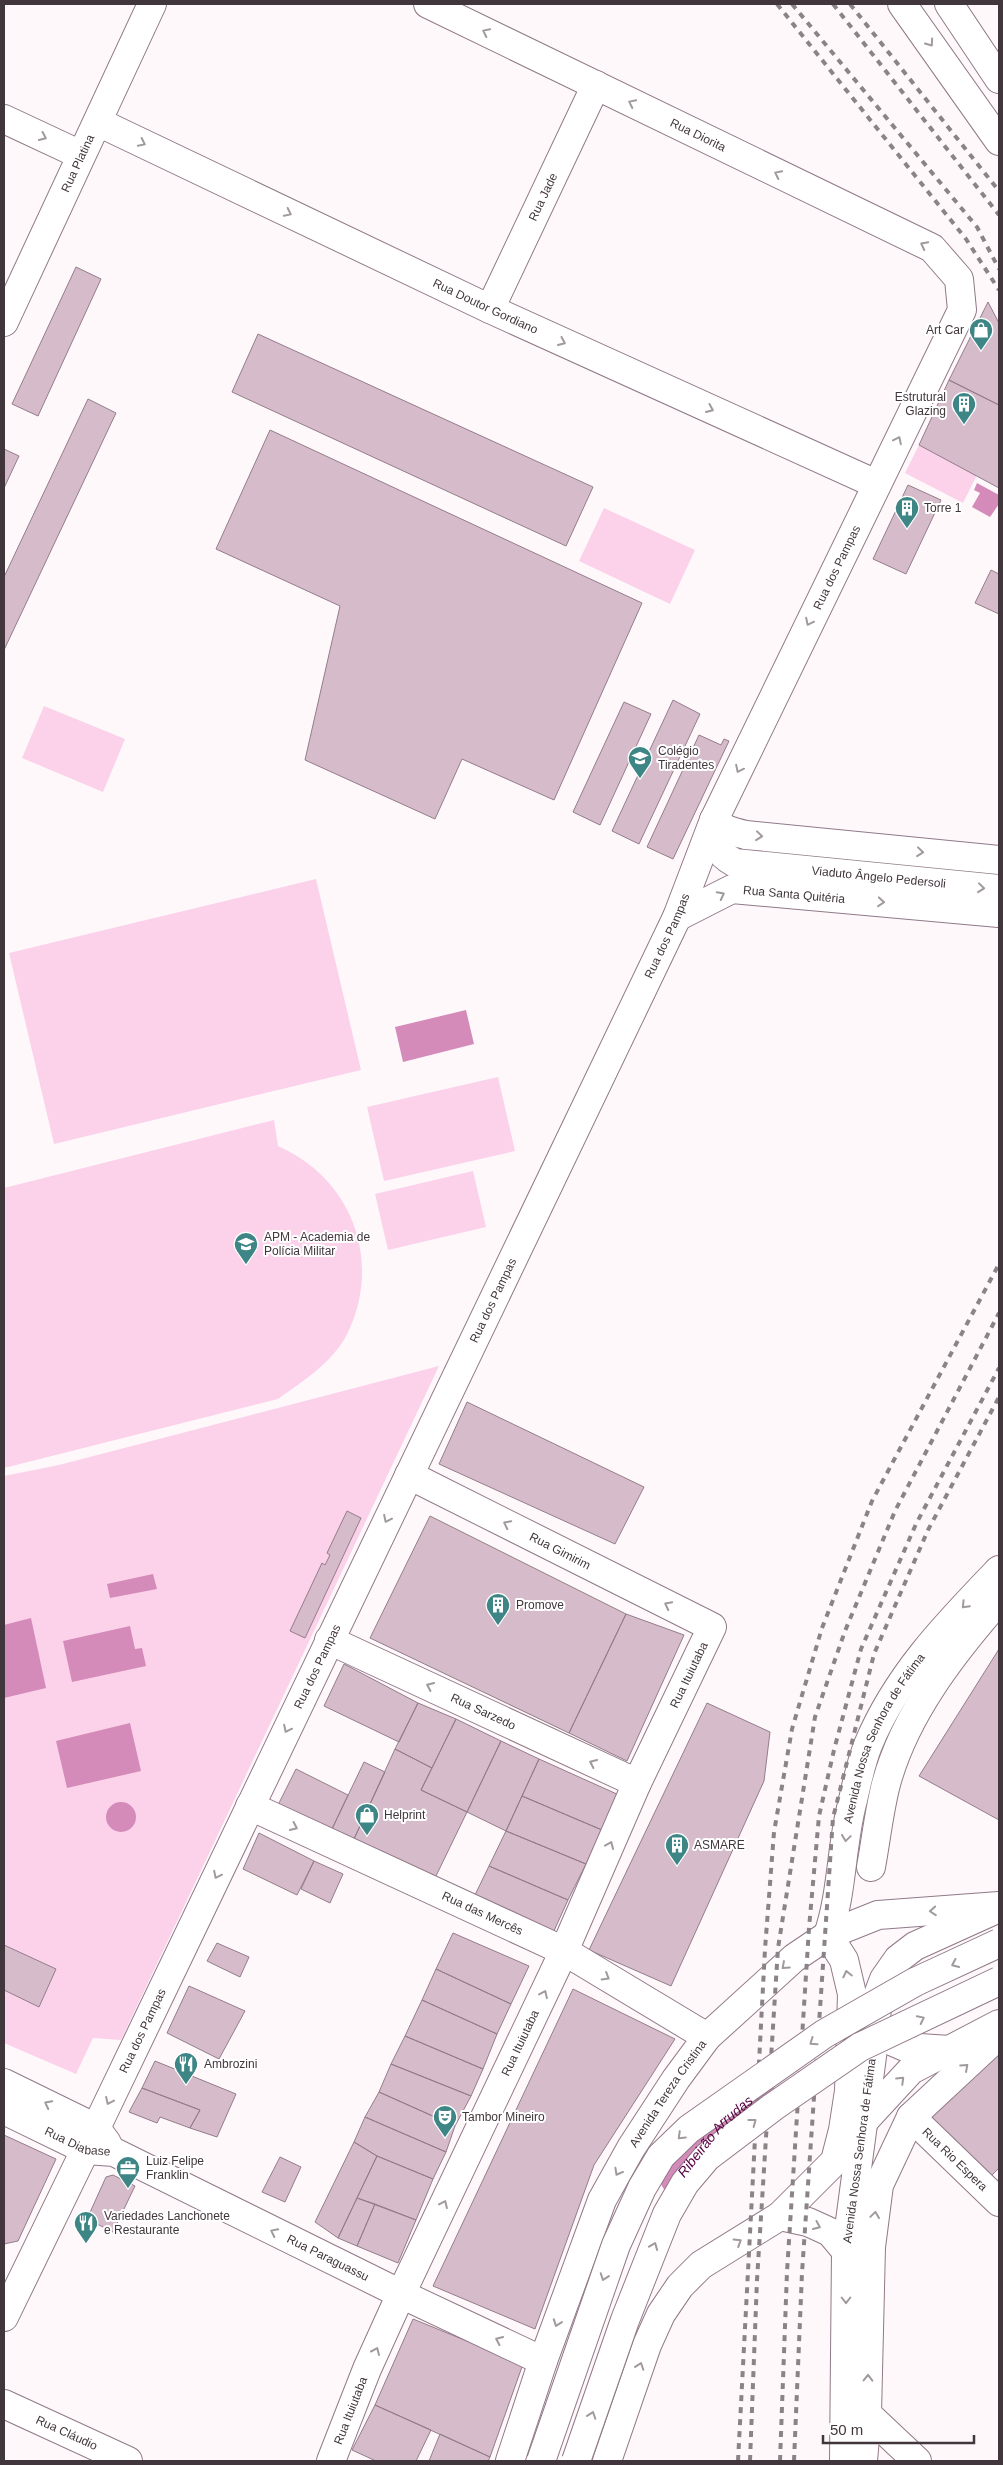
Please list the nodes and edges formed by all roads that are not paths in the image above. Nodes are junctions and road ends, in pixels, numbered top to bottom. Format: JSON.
{"nodes":[{"id":1,"x":152,"y":4,"type":"edge"},
{"id":2,"x":428,"y":4,"type":"edge"},
{"id":3,"x":902,"y":4,"type":"edge"},
{"id":4,"x":949,"y":4,"type":"edge"},
{"id":5,"x":999,"y":79,"type":"edge"},
{"id":6,"x":596,"y":85,"type":"junction"},
{"id":7,"x":4,"y":119,"type":"edge"},
{"id":8,"x":98,"y":122,"type":"junction"},
{"id":9,"x":999,"y":141,"type":"edge"},
{"id":10,"x":81,"y":155,"type":"junction"},
{"id":11,"x":959,"y":279,"type":"joint"},
{"id":12,"x":490,"y":309,"type":"junction"},
{"id":13,"x":4,"y":322,"type":"edge"},
{"id":14,"x":876,"y":484,"type":"junction"},
{"id":15,"x":714,"y":820,"type":"junction"},
{"id":16,"x":999,"y":860,"type":"edge"},
{"id":17,"x":747,"y":864,"type":"junction"},
{"id":18,"x":999,"y":889,"type":"edge"},
{"id":19,"x":999,"y":913,"type":"edge"},
{"id":20,"x":677,"y":917,"type":"junction"},
{"id":21,"x":408,"y":1475,"type":"junction"},
{"id":22,"x":999,"y":1570,"type":"edge"},
{"id":23,"x":999,"y":1600,"type":"edge"},
{"id":24,"x":712,"y":1627,"type":"joint"},
{"id":25,"x":330,"y":1640,"type":"junction"},
{"id":26,"x":637,"y":1783,"type":"junction"},
{"id":27,"x":250,"y":1806,"type":"junction"},
{"id":28,"x":871,"y":1867,"type":"dead end"},
{"id":29,"x":999,"y":1907,"type":"edge"},
{"id":30,"x":828,"y":1935,"type":"junction"},
{"id":31,"x":999,"y":1943,"type":"edge"},
{"id":32,"x":564,"y":1952,"type":"junction"},
{"id":33,"x":999,"y":1981,"type":"edge"},
{"id":34,"x":999,"y":2024,"type":"edge"},
{"id":35,"x":875,"y":2034,"type":"junction"},
{"id":36,"x":999,"y":2035,"type":"edge"},
{"id":37,"x":707,"y":2038,"type":"junction"},
{"id":38,"x":949,"y":2050,"type":"junction"},
{"id":39,"x":4,"y":2083,"type":"edge"},
{"id":40,"x":4,"y":2110,"type":"edge"},
{"id":41,"x":864,"y":2112,"type":"junction"},
{"id":42,"x":911,"y":2117,"type":"junction"},
{"id":43,"x":91,"y":2139,"type":"junction"},
{"id":44,"x":114,"y":2152,"type":"joint"},
{"id":45,"x":834,"y":2161,"type":"junction"},
{"id":46,"x":999,"y":2202,"type":"edge"},
{"id":47,"x":780,"y":2216,"type":"junction"},
{"id":48,"x":846,"y":2251,"type":"junction"},
{"id":49,"x":401,"y":2294,"type":"junction"},
{"id":50,"x":4,"y":2316,"type":"edge"},
{"id":51,"x":544,"y":2361,"type":"junction"},
{"id":52,"x":4,"y":2404,"type":"edge"},
{"id":53,"x":867,"y":2414,"type":"junction"},
{"id":54,"x":128,"y":2461,"type":"edge"},
{"id":55,"x":331,"y":2461,"type":"edge"},
{"id":56,"x":510,"y":2461,"type":"edge"},
{"id":57,"x":541,"y":2461,"type":"edge"},
{"id":58,"x":576,"y":2461,"type":"edge"},
{"id":59,"x":607,"y":2461,"type":"edge"},
{"id":60,"x":844,"y":2461,"type":"edge"},
{"id":61,"x":863,"y":2461,"type":"edge"},
{"id":62,"x":917,"y":2461,"type":"edge"}],
"edges":[{"from":1,"to":8,"type":"main road","name":"Rua Platina"},
{"from":6,"to":2,"type":"main road","name":"Rua Diorita","one_way":true},
{"from":3,"to":9,"type":"main road","one_way":true},
{"from":4,"to":5,"type":"main road"},
{"from":11,"to":6,"type":"main road","name":"Rua Diorita","one_way":true},
{"from":6,"to":12,"type":"main road","name":"Rua Jade"},
{"from":7,"to":10,"type":"main road","one_way":true},
{"from":8,"to":10,"type":"main road","name":"Rua Platina"},
{"from":8,"to":12,"type":"main road","name":"Rua Doutor Gordiano","one_way":true},
{"from":10,"to":13,"type":"main road","name":"Rua Platina"},
{"from":14,"to":11,"type":"main road","name":"Rua dos Pampas","one_way":true},
{"from":12,"to":14,"type":"main road","name":"Rua Doutor Gordiano","one_way":true},
{"from":14,"to":15,"type":"main road","name":"Rua dos Pampas","one_way":true},
{"from":15,"to":16,"type":"main road","one_way":true},
{"from":15,"to":17,"type":"main road"},
{"from":15,"to":20,"type":"main road","name":"Rua dos Pampas"},
{"from":17,"to":18,"type":"main road","name":"Viaduto Ângelo Pedersoli","one_way":true},
{"from":17,"to":20,"type":"main road"},
{"from":20,"to":19,"type":"main road","name":"Rua Santa Quitéria","one_way":true},
{"from":20,"to":21,"type":"main road","name":"Rua dos Pampas"},
{"from":24,"to":21,"type":"main road","name":"Rua Gimirim","one_way":true},
{"from":21,"to":25,"type":"main road","name":"Rua dos Pampas","one_way":true},
{"from":22,"to":30,"type":"main road","name":"Avenida Nossa Senhora de Fátima","one_way":true},
{"from":23,"to":28,"type":"main road","name":"Avenida Nossa Senhora de Fátima"},
{"from":24,"to":26,"type":"main road","name":"Rua Ituiutaba"},
{"from":26,"to":25,"type":"main road","name":"Rua Sarzedo","one_way":true},
{"from":25,"to":27,"type":"main road","name":"Rua dos Pampas","one_way":true},
{"from":32,"to":26,"type":"main road","name":"Rua Ituiutaba","one_way":true},
{"from":27,"to":32,"type":"main road","name":"Rua das Mercês","one_way":true},
{"from":27,"to":43,"type":"main road","name":"Rua dos Pampas","one_way":true},
{"from":29,"to":30,"type":"main road","name":"Avenida Tereza Cristina","one_way":true},
{"from":29,"to":35,"type":"main road","name":"Avenida Nossa Senhora de Fátima"},
{"from":30,"to":37,"type":"main road","name":"Avenida Tereza Cristina","one_way":true},
{"from":45,"to":30,"type":"main road","one_way":true},
{"from":31,"to":57,"type":"main road","one_way":true,"bridge":true},
{"from":32,"to":37,"type":"main road","name":"Rua das Mercês","one_way":true},
{"from":49,"to":32,"type":"main road","name":"Rua Ituiutaba","one_way":true},
{"from":58,"to":33,"type":"main road","one_way":true,"bridge":true},
{"from":34,"to":38,"type":"main road"},
{"from":35,"to":38,"type":"main road"},
{"from":35,"to":41,"type":"main road","name":"Avenida Nossa Senhora de Fátima"},
{"from":42,"to":36,"type":"main road","name":"Avenida Nossa Senhora de Fátima","one_way":true},
{"from":37,"to":51,"type":"main road","name":"Avenida Tereza Cristina","one_way":true},
{"from":41,"to":38,"type":"main road","one_way":true},
{"from":43,"to":39,"type":"main road","name":"Rua Diabase","one_way":true},
{"from":40,"to":43,"type":"main road","name":"Rua Diabase"},
{"from":41,"to":45,"type":"main road"},
{"from":41,"to":48,"type":"main road","name":"Avenida Nossa Senhora de Fátima"},
{"from":42,"to":46,"type":"main road","name":"Rua Rio Espera"},
{"from":53,"to":42,"type":"main road","name":"Avenida Nossa Senhora de Fátima","one_way":true},
{"from":43,"to":44,"type":"main road","name":"Rua Diabase"},
{"from":43,"to":50,"type":"main road","name":"Rua dos Pampas"},
{"from":49,"to":44,"type":"main road","name":"Rua Paraguassu","one_way":true},
{"from":45,"to":47,"type":"main road"},
{"from":47,"to":48,"type":"main road","one_way":true},
{"from":59,"to":47,"type":"main road","one_way":true},
{"from":48,"to":60,"type":"main road","name":"Avenida Nossa Senhora de Fátima","one_way":true},
{"from":51,"to":49,"type":"main road","name":"Rua Paraguassu","one_way":true},
{"from":55,"to":49,"type":"main road","name":"Rua Ituiutaba","one_way":true},
{"from":51,"to":56,"type":"main road","name":"Avenida Tereza Cristina"},
{"from":52,"to":54,"type":"main road","name":"Rua Cláudio"},
{"from":53,"to":61,"type":"main road","name":"Avenida Nossa Senhora de Fátima"},
{"from":53,"to":62,"type":"main road"}]}
